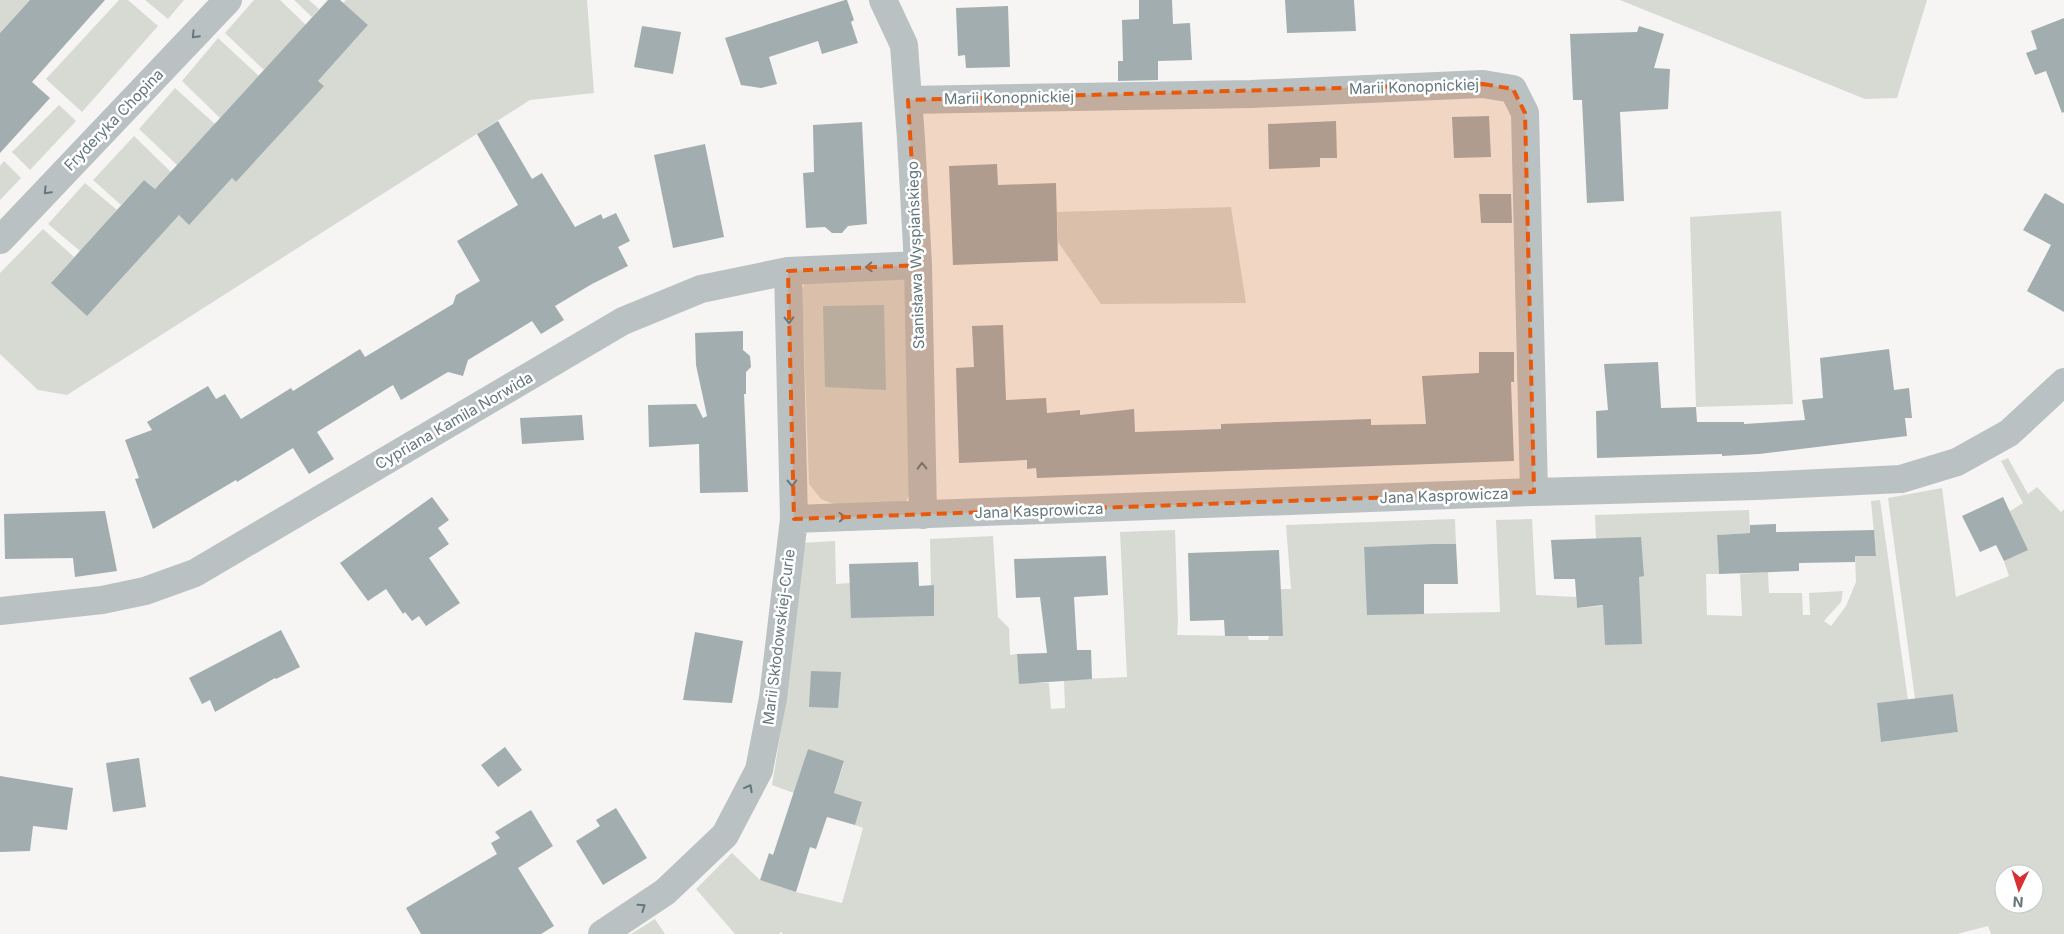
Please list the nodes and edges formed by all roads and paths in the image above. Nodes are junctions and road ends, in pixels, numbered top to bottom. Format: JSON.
{"nodes":[{"id":1,"x":228,"y":0,"type":"edge"},
{"id":2,"x":883,"y":0,"type":"edge"},
{"id":3,"x":908,"y":100,"type":"junction"},
{"id":4,"x":0,"y":240,"type":"edge"},
{"id":5,"x":918,"y":265,"type":"junction"},
{"id":6,"x":788,"y":271,"type":"junction"},
{"id":7,"x":2060,"y":393,"type":"edge"},
{"id":8,"x":1534,"y":492,"type":"junction"},
{"id":9,"x":923,"y":515,"type":"junction"},
{"id":10,"x":794,"y":519,"type":"junction"},
{"id":11,"x":0,"y":611,"type":"edge"},
{"id":12,"x":602,"y":934,"type":"edge"}],
"edges":[{"from":1,"to":4,"type":"street","name":"Fryderyka Chopina","one_way":true},
{"from":2,"to":3,"type":"street","name":"Stanisława Wyspiańskiego"},
{"from":3,"to":5,"type":"street","name":"Stanisława Wyspiańskiego"},
{"from":3,"to":8,"type":"street","name":"Marii Konopnickiej"},
{"from":5,"to":6,"type":"street","name":"Cypriana Kamila Norwida","one_way":true},
{"from":9,"to":5,"type":"street","name":"Stanisława Wyspiańskiego","one_way":true},
{"from":6,"to":10,"type":"street","name":"Marii Skłodowskiej-Curie","one_way":true},
{"from":6,"to":11,"type":"street","name":"Cypriana Kamila Norwida"},
{"from":7,"to":8,"type":"street","name":"Jana Kasprowicza"},
{"from":8,"to":9,"type":"street","name":"Jana Kasprowicza"},
{"from":10,"to":9,"type":"street","name":"Jana Kasprowicza","one_way":true},
{"from":12,"to":10,"type":"street","name":"Marii Skłodowskiej-Curie","one_way":true}]}
